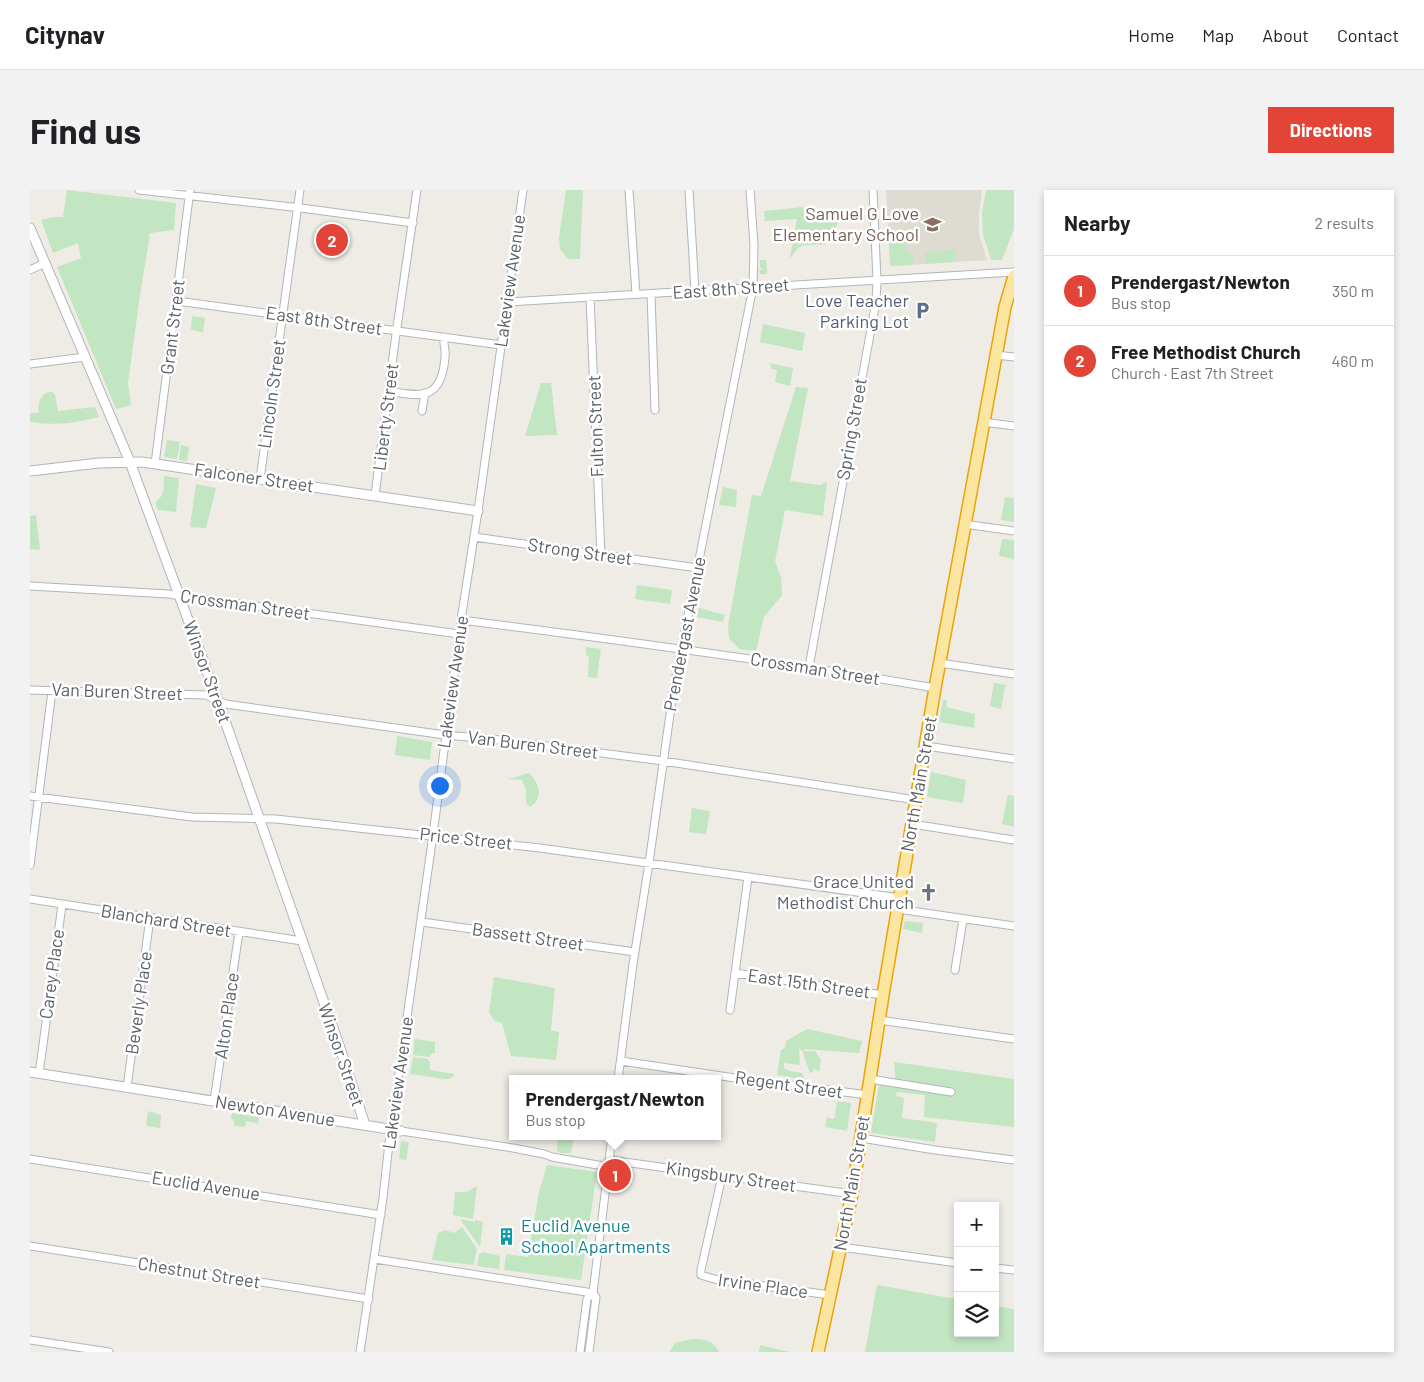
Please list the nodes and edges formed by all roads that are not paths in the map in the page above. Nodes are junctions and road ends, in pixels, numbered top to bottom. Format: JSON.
{"nodes":[{"id":1,"x":139,"y":190,"type":"edge"},
{"id":2,"x":300,"y":190,"type":"edge"},
{"id":3,"x":417,"y":190,"type":"edge"},
{"id":4,"x":523,"y":190,"type":"edge"},
{"id":5,"x":629,"y":190,"type":"edge"},
{"id":6,"x":689,"y":190,"type":"edge"},
{"id":7,"x":750,"y":190,"type":"edge"},
{"id":8,"x":873,"y":190,"type":"edge"},
{"id":9,"x":190,"y":193,"type":"edge"},
{"id":10,"x":297,"y":208,"type":"junction"},
{"id":11,"x":413,"y":223,"type":"junction"},
{"id":12,"x":30,"y":228,"type":"edge"},
{"id":13,"x":45,"y":263,"type":"junction"},
{"id":14,"x":30,"y":270,"type":"edge"},
{"id":15,"x":1014,"y":272,"type":"edge"},
{"id":16,"x":1014,"y":276,"type":"edge"},
{"id":17,"x":877,"y":280,"type":"junction"},
{"id":18,"x":753,"y":287,"type":"junction"},
{"id":19,"x":695,"y":291,"type":"junction"},
{"id":20,"x":636,"y":294,"type":"junction"},
{"id":21,"x":651,"y":294,"type":"junction"},
{"id":22,"x":590,"y":297,"type":"junction"},
{"id":23,"x":177,"y":301,"type":"junction"},
{"id":24,"x":507,"y":302,"type":"junction"},
{"id":25,"x":283,"y":316,"type":"junction"},
{"id":26,"x":397,"y":331,"type":"junction"},
{"id":27,"x":444,"y":338,"type":"junction"},
{"id":28,"x":501,"y":345,"type":"junction"},
{"id":29,"x":996,"y":354,"type":"junction"},
{"id":30,"x":85,"y":357,"type":"junction"},
{"id":31,"x":1014,"y":357,"type":"edge"},
{"id":32,"x":30,"y":364,"type":"edge"},
{"id":33,"x":389,"y":391,"type":"junction"},
{"id":34,"x":425,"y":393,"type":"junction"},
{"id":35,"x":655,"y":410,"type":"dead end"},
{"id":36,"x":422,"y":411,"type":"dead end"},
{"id":37,"x":983,"y":422,"type":"junction"},
{"id":38,"x":1014,"y":426,"type":"edge"},
{"id":39,"x":130,"y":462,"type":"junction"},
{"id":40,"x":155,"y":464,"type":"junction"},
{"id":41,"x":30,"y":471,"type":"edge"},
{"id":42,"x":260,"y":479,"type":"junction"},
{"id":43,"x":375,"y":495,"type":"junction"},
{"id":44,"x":478,"y":511,"type":"junction"},
{"id":45,"x":964,"y":524,"type":"junction"},
{"id":46,"x":1014,"y":531,"type":"edge"},
{"id":47,"x":474,"y":537,"type":"junction"},
{"id":48,"x":600,"y":555,"type":"junction"},
{"id":49,"x":698,"y":568,"type":"junction"},
{"id":50,"x":30,"y":586,"type":"edge"},
{"id":51,"x":179,"y":595,"type":"junction"},
{"id":52,"x":461,"y":620,"type":"junction"},
{"id":53,"x":459,"y":634,"type":"junction"},
{"id":54,"x":681,"y":649,"type":"junction"},
{"id":55,"x":940,"y":663,"type":"junction"},
{"id":56,"x":809,"y":667,"type":"junction"},
{"id":57,"x":1014,"y":674,"type":"edge"},
{"id":58,"x":935,"y":688,"type":"junction"},
{"id":59,"x":30,"y":690,"type":"edge"},
{"id":60,"x":52,"y":691,"type":"junction"},
{"id":61,"x":218,"y":701,"type":"junction"},
{"id":62,"x":445,"y":735,"type":"junction"},
{"id":63,"x":926,"y":746,"type":"junction"},
{"id":64,"x":1014,"y":759,"type":"edge"},
{"id":65,"x":663,"y":762,"type":"junction"},
{"id":66,"x":30,"y":796,"type":"edge"},
{"id":67,"x":39,"y":797,"type":"junction"},
{"id":68,"x":916,"y":800,"type":"junction"},
{"id":69,"x":259,"y":818,"type":"junction"},
{"id":70,"x":912,"y":824,"type":"junction"},
{"id":71,"x":433,"y":836,"type":"junction"},
{"id":72,"x":1014,"y":840,"type":"edge"},
{"id":73,"x":649,"y":863,"type":"junction"},
{"id":74,"x":30,"y":865,"type":"edge"},
{"id":75,"x":748,"y":877,"type":"junction"},
{"id":76,"x":30,"y":899,"type":"edge"},
{"id":77,"x":899,"y":904,"type":"junction"},
{"id":78,"x":62,"y":905,"type":"junction"},
{"id":79,"x":150,"y":918,"type":"junction"},
{"id":80,"x":963,"y":919,"type":"junction"},
{"id":81,"x":422,"y":922,"type":"junction"},
{"id":82,"x":1014,"y":926,"type":"edge"},
{"id":83,"x":239,"y":932,"type":"junction"},
{"id":84,"x":302,"y":941,"type":"junction"},
{"id":85,"x":635,"y":952,"type":"junction"},
{"id":86,"x":955,"y":970,"type":"dead end"},
{"id":87,"x":734,"y":973,"type":"junction"},
{"id":88,"x":883,"y":995,"type":"junction"},
{"id":89,"x":730,"y":1010,"type":"dead end"},
{"id":90,"x":879,"y":1020,"type":"junction"},
{"id":91,"x":1014,"y":1039,"type":"edge"},
{"id":92,"x":621,"y":1060,"type":"junction"},
{"id":93,"x":34,"y":1073,"type":"edge"},
{"id":94,"x":619,"y":1075,"type":"edge"},
{"id":95,"x":715,"y":1075,"type":"edge"},
{"id":96,"x":721,"y":1076,"type":"edge"},
{"id":97,"x":870,"y":1080,"type":"junction"},
{"id":98,"x":127,"y":1087,"type":"junction"},
{"id":99,"x":951,"y":1092,"type":"dead end"},
{"id":100,"x":868,"y":1095,"type":"junction"},
{"id":101,"x":214,"y":1101,"type":"junction"},
{"id":102,"x":365,"y":1125,"type":"junction"},
{"id":103,"x":391,"y":1129,"type":"junction"},
{"id":104,"x":401,"y":1130,"type":"joint"},
{"id":105,"x":861,"y":1138,"type":"junction"},
{"id":106,"x":612,"y":1140,"type":"edge"},
{"id":107,"x":30,"y":1159,"type":"edge"},
{"id":108,"x":1014,"y":1160,"type":"edge"},
{"id":109,"x":609,"y":1163,"type":"junction"},
{"id":110,"x":722,"y":1176,"type":"junction"},
{"id":111,"x":852,"y":1194,"type":"junction"},
{"id":112,"x":381,"y":1215,"type":"junction"},
{"id":113,"x":30,"y":1246,"type":"edge"},
{"id":114,"x":841,"y":1247,"type":"junction"},
{"id":115,"x":375,"y":1259,"type":"junction"},
{"id":116,"x":954,"y":1262,"type":"edge"},
{"id":117,"x":999,"y":1268,"type":"edge"},
{"id":118,"x":1014,"y":1270,"type":"edge"},
{"id":119,"x":593,"y":1292,"type":"junction"},
{"id":120,"x":830,"y":1295,"type":"junction"},
{"id":121,"x":368,"y":1299,"type":"junction"},
{"id":122,"x":30,"y":1340,"type":"edge"},
{"id":123,"x":108,"y":1352,"type":"edge"},
{"id":124,"x":360,"y":1352,"type":"edge"},
{"id":125,"x":580,"y":1352,"type":"edge"},
{"id":126,"x":589,"y":1352,"type":"edge"},
{"id":127,"x":818,"y":1352,"type":"edge"}],
"edges":[{"from":1,"to":9,"type":"street"},
{"from":2,"to":10,"type":"street","name":"Lincoln Street"},
{"from":3,"to":11,"type":"street","name":"Liberty Street"},
{"from":4,"to":24,"type":"street","name":"Lakeview Avenue"},
{"from":5,"to":20,"type":"street"},
{"from":6,"to":19,"type":"street"},
{"from":7,"to":18,"type":"street","name":"Prendergast Avenue"},
{"from":8,"to":17,"type":"street","name":"Spring Street"},
{"from":9,"to":10,"type":"street"},
{"from":9,"to":23,"type":"street","name":"Grant Street"},
{"from":10,"to":11,"type":"street"},
{"from":10,"to":25,"type":"street","name":"Lincoln Street"},
{"from":11,"to":26,"type":"street","name":"Liberty Street"},
{"from":12,"to":13,"type":"street","name":"Winsor Street"},
{"from":13,"to":14,"type":"street"},
{"from":13,"to":30,"type":"street","name":"Winsor Street"},
{"from":15,"to":17,"type":"street","name":"East 8th Street"},
{"from":16,"to":29,"type":"highway","name":"North Main Street"},
{"from":17,"to":18,"type":"street","name":"East 8th Street"},
{"from":17,"to":56,"type":"street","name":"Spring Street"},
{"from":18,"to":19,"type":"street","name":"East 8th Street"},
{"from":18,"to":49,"type":"street","name":"Prendergast Avenue"},
{"from":19,"to":21,"type":"street","name":"East 8th Street"},
{"from":20,"to":21,"type":"street","name":"East 8th Street"},
{"from":20,"to":22,"type":"street","name":"East 8th Street"},
{"from":21,"to":35,"type":"street"},
{"from":22,"to":24,"type":"street","name":"East 8th Street"},
{"from":22,"to":48,"type":"street","name":"Fulton Street"},
{"from":23,"to":25,"type":"street","name":"East 8th Street"},
{"from":23,"to":40,"type":"street","name":"Grant Street"},
{"from":24,"to":28,"type":"street","name":"Lakeview Avenue"},
{"from":25,"to":26,"type":"street","name":"East 8th Street"},
{"from":25,"to":42,"type":"street","name":"Lincoln Street"},
{"from":26,"to":27,"type":"street","name":"East 8th Street"},
{"from":26,"to":33,"type":"street","name":"Liberty Street"},
{"from":27,"to":28,"type":"street","name":"East 8th Street"},
{"from":27,"to":34,"type":"street"},
{"from":28,"to":44,"type":"street","name":"Lakeview Avenue"},
{"from":29,"to":31,"type":"street"},
{"from":29,"to":37,"type":"highway","name":"North Main Street"},
{"from":30,"to":32,"type":"street"},
{"from":30,"to":39,"type":"street","name":"Winsor Street"},
{"from":33,"to":34,"type":"street"},
{"from":33,"to":43,"type":"street","name":"Liberty Street"},
{"from":34,"to":36,"type":"street"},
{"from":37,"to":38,"type":"street"},
{"from":37,"to":45,"type":"highway","name":"North Main Street"},
{"from":39,"to":40,"type":"street","name":"Falconer Street"},
{"from":39,"to":41,"type":"street","name":"Falconer Street"},
{"from":39,"to":51,"type":"street","name":"Winsor Street"},
{"from":40,"to":42,"type":"street","name":"Falconer Street"},
{"from":42,"to":43,"type":"street","name":"Falconer Street"},
{"from":43,"to":44,"type":"street","name":"Falconer Street"},
{"from":44,"to":47,"type":"street","name":"Lakeview Avenue"},
{"from":45,"to":46,"type":"street"},
{"from":45,"to":55,"type":"highway","name":"North Main Street"},
{"from":47,"to":48,"type":"street","name":"Strong Street"},
{"from":47,"to":52,"type":"street","name":"Lakeview Avenue"},
{"from":48,"to":49,"type":"street","name":"Strong Street"},
{"from":49,"to":54,"type":"street","name":"Prendergast Avenue"},
{"from":50,"to":51,"type":"street","name":"Crossman Street"},
{"from":51,"to":53,"type":"street","name":"Crossman Street"},
{"from":51,"to":61,"type":"street","name":"Winsor Street"},
{"from":52,"to":53,"type":"street","name":"Lakeview Avenue"},
{"from":52,"to":54,"type":"street","name":"Crossman Street"},
{"from":53,"to":62,"type":"street","name":"Lakeview Avenue"},
{"from":54,"to":56,"type":"street","name":"Crossman Street"},
{"from":54,"to":65,"type":"street","name":"Prendergast Avenue"},
{"from":55,"to":57,"type":"street"},
{"from":55,"to":58,"type":"highway","name":"North Main Street"},
{"from":56,"to":58,"type":"street","name":"Crossman Street"},
{"from":58,"to":63,"type":"highway","name":"North Main Street"},
{"from":59,"to":60,"type":"street","name":"Van Buren Street"},
{"from":60,"to":61,"type":"street","name":"Van Buren Street"},
{"from":60,"to":67,"type":"street"},
{"from":61,"to":62,"type":"street","name":"Van Buren Street"},
{"from":61,"to":69,"type":"street","name":"Winsor Street"},
{"from":62,"to":65,"type":"street","name":"Van Buren Street"},
{"from":62,"to":71,"type":"street","name":"Lakeview Avenue"},
{"from":63,"to":64,"type":"street"},
{"from":63,"to":68,"type":"highway","name":"North Main Street"},
{"from":65,"to":68,"type":"street","name":"Van Buren Street"},
{"from":65,"to":73,"type":"street","name":"Prendergast Avenue"},
{"from":66,"to":67,"type":"street","name":"Price Street"},
{"from":67,"to":69,"type":"street","name":"Price Street"},
{"from":67,"to":74,"type":"street"},
{"from":68,"to":70,"type":"highway","name":"North Main Street"},
{"from":69,"to":71,"type":"street","name":"Price Street"},
{"from":69,"to":84,"type":"street","name":"Winsor Street"},
{"from":70,"to":72,"type":"street"},
{"from":70,"to":77,"type":"highway","name":"North Main Street"},
{"from":71,"to":73,"type":"street","name":"Price Street"},
{"from":71,"to":81,"type":"street","name":"Lakeview Avenue"},
{"from":73,"to":75,"type":"street","name":"Price Street"},
{"from":73,"to":85,"type":"street","name":"Prendergast Avenue"},
{"from":75,"to":77,"type":"street","name":"Price Street"},
{"from":75,"to":87,"type":"street"},
{"from":76,"to":78,"type":"street","name":"Blanchard Street"},
{"from":77,"to":80,"type":"street","name":"Price Street"},
{"from":77,"to":88,"type":"highway","name":"North Main Street"},
{"from":78,"to":79,"type":"street","name":"Blanchard Street"},
{"from":78,"to":93,"type":"street","name":"Carey Place"},
{"from":79,"to":83,"type":"street","name":"Blanchard Street"},
{"from":79,"to":98,"type":"street","name":"Beverly Place"},
{"from":80,"to":82,"type":"street","name":"Price Street"},
{"from":80,"to":86,"type":"street"},
{"from":81,"to":85,"type":"street","name":"Bassett Street"},
{"from":81,"to":103,"type":"street","name":"Lakeview Avenue"},
{"from":83,"to":84,"type":"street","name":"Blanchard Street"},
{"from":83,"to":101,"type":"street","name":"Alton Place"},
{"from":84,"to":102,"type":"street","name":"Winsor Street"},
{"from":85,"to":92,"type":"street","name":"Prendergast Avenue"},
{"from":87,"to":88,"type":"street","name":"East 15th Street"},
{"from":87,"to":89,"type":"street"},
{"from":88,"to":90,"type":"highway","name":"North Main Street"},
{"from":90,"to":91,"type":"street"},
{"from":90,"to":97,"type":"highway","name":"North Main Street"},
{"from":92,"to":94,"type":"street","name":"Prendergast Avenue"},
{"from":92,"to":95,"type":"street","name":"Regent Street"},
{"from":93,"to":98,"type":"street","name":"Newton Avenue"},
{"from":96,"to":100,"type":"street","name":"Regent Street"},
{"from":97,"to":99,"type":"street"},
{"from":97,"to":100,"type":"highway","name":"North Main Street"},
{"from":98,"to":101,"type":"street","name":"Newton Avenue"},
{"from":100,"to":105,"type":"highway","name":"North Main Street"},
{"from":101,"to":102,"type":"street","name":"Newton Avenue"},
{"from":102,"to":103,"type":"street","name":"Newton Avenue"},
{"from":103,"to":104,"type":"street","name":"Newton Avenue"},
{"from":103,"to":112,"type":"street","name":"Lakeview Avenue"},
{"from":104,"to":109,"type":"street","name":"Newton Avenue"},
{"from":105,"to":108,"type":"street"},
{"from":105,"to":111,"type":"highway","name":"North Main Street"},
{"from":106,"to":109,"type":"street"},
{"from":107,"to":112,"type":"street","name":"Euclid Avenue"},
{"from":109,"to":110,"type":"street","name":"Kingsbury Street"},
{"from":109,"to":119,"type":"street"},
{"from":110,"to":111,"type":"street","name":"Kingsbury Street"},
{"from":110,"to":120,"type":"street","name":"Irvine Place"},
{"from":111,"to":114,"type":"highway","name":"North Main Street"},
{"from":112,"to":115,"type":"street","name":"Lakeview Avenue"},
{"from":113,"to":121,"type":"street","name":"Chestnut Street"},
{"from":114,"to":116,"type":"street"},
{"from":114,"to":120,"type":"highway","name":"North Main Street"},
{"from":115,"to":119,"type":"street"},
{"from":115,"to":121,"type":"street","name":"Lakeview Avenue"},
{"from":117,"to":118,"type":"street"},
{"from":119,"to":125,"type":"street"},
{"from":119,"to":126,"type":"street"},
{"from":120,"to":127,"type":"highway","name":"North Main Street"},
{"from":121,"to":124,"type":"street","name":"Lakeview Avenue"},
{"from":122,"to":123,"type":"street"}]}
